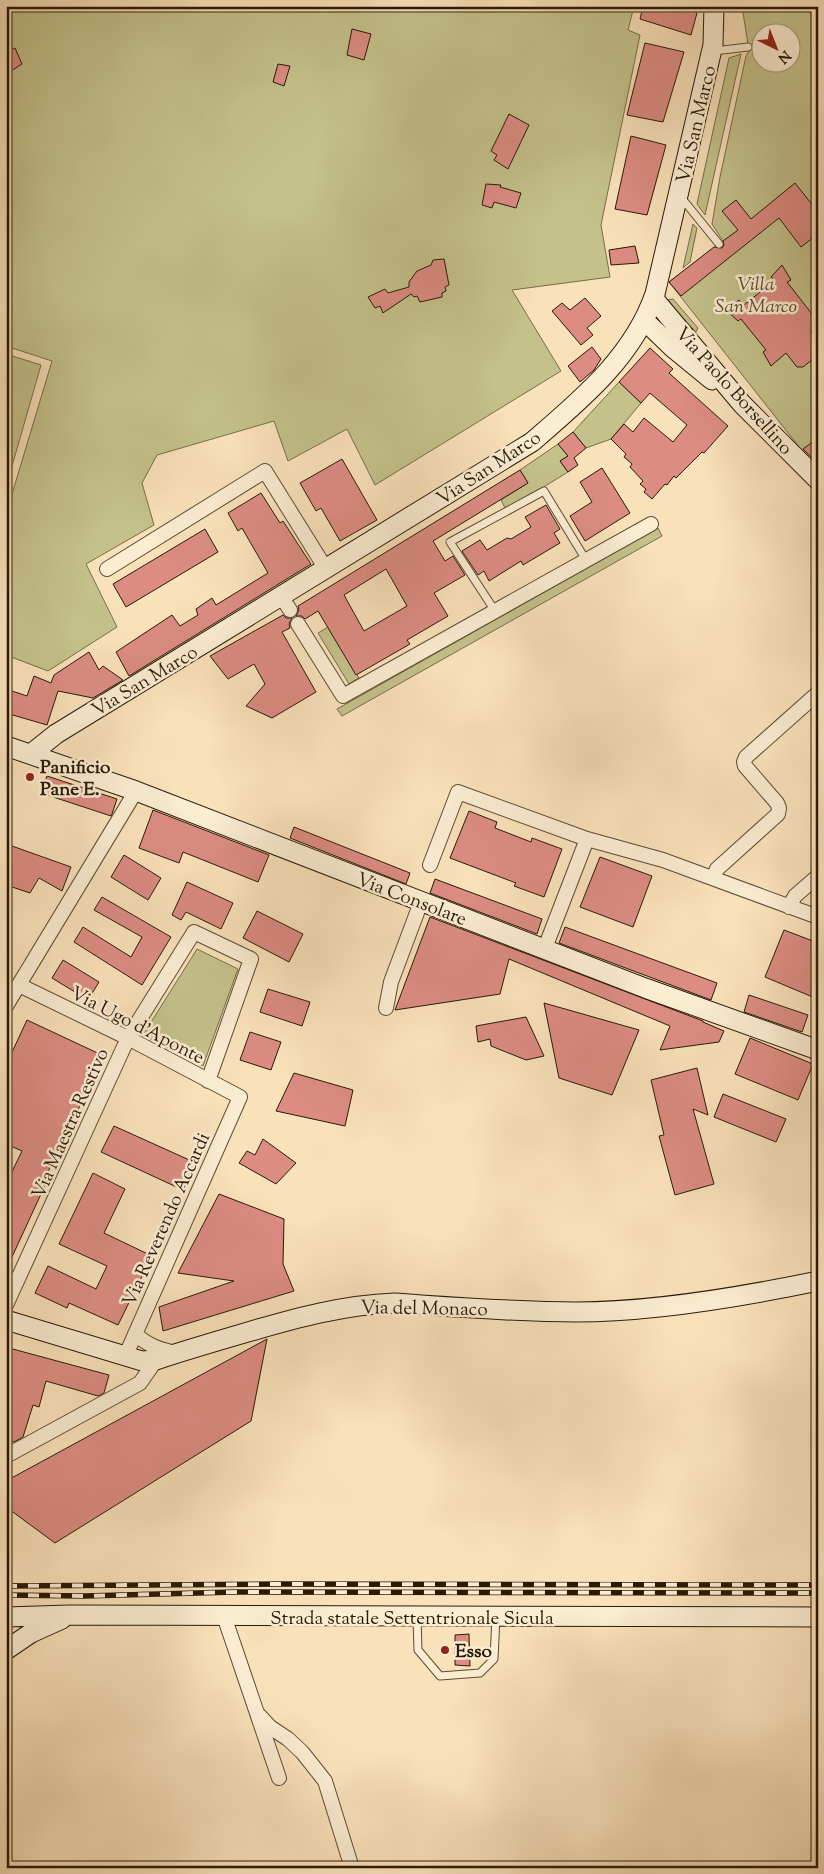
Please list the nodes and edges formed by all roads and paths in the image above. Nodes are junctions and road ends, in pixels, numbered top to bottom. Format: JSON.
{"nodes":[{"id":1,"x":714,"y":6,"type":"edge"},
{"id":2,"x":748,"y":47,"type":"dead end"},
{"id":3,"x":711,"y":51,"type":"junction"},
{"id":4,"x":678,"y":195,"type":"junction"},
{"id":5,"x":719,"y":244,"type":"dead end"},
{"id":6,"x":654,"y":299,"type":"junction"},
{"id":7,"x":644,"y":321,"type":"junction"},
{"id":8,"x":742,"y":404,"type":"junction"},
{"id":9,"x":818,"y":480,"type":"edge"},
{"id":10,"x":651,"y":524,"type":"dead end"},
{"id":11,"x":586,"y":560,"type":"junction"},
{"id":12,"x":106,"y":569,"type":"dead end"},
{"id":13,"x":326,"y":569,"type":"junction"},
{"id":14,"x":495,"y":611,"type":"junction"},
{"id":15,"x":298,"y":624,"type":"dead end"},
{"id":16,"x":818,"y":693,"type":"edge"},
{"id":17,"x":6,"y":746,"type":"edge"},
{"id":18,"x":31,"y":754,"type":"junction"},
{"id":19,"x":136,"y":792,"type":"junction"},
{"id":20,"x":587,"y":839,"type":"junction"},
{"id":21,"x":430,"y":865,"type":"dead end"},
{"id":22,"x":818,"y":876,"type":"edge"},
{"id":23,"x":713,"y":878,"type":"junction"},
{"id":24,"x":421,"y":902,"type":"junction"},
{"id":25,"x":789,"y":907,"type":"junction"},
{"id":26,"x":818,"y":917,"type":"edge"},
{"id":27,"x":545,"y":948,"type":"junction"},
{"id":28,"x":19,"y":985,"type":"junction"},
{"id":29,"x":6,"y":1006,"type":"edge"},
{"id":30,"x":386,"y":1008,"type":"dead end"},
{"id":31,"x":128,"y":1038,"type":"junction"},
{"id":32,"x":817,"y":1048,"type":"edge"},
{"id":33,"x":208,"y":1081,"type":"junction"},
{"id":34,"x":240,"y":1097,"type":"joint"},
{"id":35,"x":818,"y":1281,"type":"edge"},
{"id":36,"x":6,"y":1306,"type":"edge"},
{"id":37,"x":6,"y":1320,"type":"edge"},
{"id":38,"x":135,"y":1334,"type":"junction"},
{"id":39,"x":178,"y":1353,"type":"junction"},
{"id":40,"x":125,"y":1357,"type":"junction"},
{"id":41,"x":156,"y":1360,"type":"junction"},
{"id":42,"x":6,"y":1456,"type":"edge"},
{"id":43,"x":70,"y":1615,"type":"junction"},
{"id":44,"x":224,"y":1616,"type":"junction"},
{"id":45,"x":6,"y":1617,"type":"edge"},
{"id":46,"x":417,"y":1617,"type":"junction"},
{"id":47,"x":496,"y":1617,"type":"junction"},
{"id":48,"x":818,"y":1617,"type":"edge"},
{"id":49,"x":6,"y":1650,"type":"edge"},
{"id":50,"x":257,"y":1713,"type":"junction"},
{"id":51,"x":279,"y":1778,"type":"dead end"},
{"id":52,"x":352,"y":1868,"type":"edge"}],
"edges":[{"from":1,"to":3,"type":"street","name":"Via San Marco"},
{"from":2,"to":3,"type":"lane"},
{"from":3,"to":4,"type":"street","name":"Via San Marco"},
{"from":4,"to":5,"type":"lane"},
{"from":4,"to":6,"type":"street","name":"Via San Marco"},
{"from":6,"to":7,"type":"street","name":"Via San Marco"},
{"from":6,"to":8,"type":"street","name":"Via Paolo Borsellino"},
{"from":7,"to":8,"type":"street"},
{"from":7,"to":13,"type":"street","name":"Via San Marco"},
{"from":8,"to":9,"type":"street","name":"Via Paolo Borsellino"},
{"from":10,"to":11,"type":"street"},
{"from":11,"to":14,"type":"street"},
{"from":11,"to":14,"type":"lane"},
{"from":12,"to":13,"type":"street"},
{"from":13,"to":18,"type":"street","name":"Via San Marco"},
{"from":14,"to":15,"type":"street"},
{"from":16,"to":23,"type":"street"},
{"from":17,"to":18,"type":"street","name":"Via Consolare"},
{"from":18,"to":19,"type":"street","name":"Via Consolare"},
{"from":19,"to":24,"type":"street","name":"Via Consolare"},
{"from":19,"to":28,"type":"street"},
{"from":20,"to":21,"type":"street"},
{"from":20,"to":23,"type":"street"},
{"from":20,"to":27,"type":"street"},
{"from":22,"to":25,"type":"street"},
{"from":23,"to":25,"type":"street"},
{"from":24,"to":27,"type":"street","name":"Via Consolare"},
{"from":24,"to":30,"type":"street"},
{"from":25,"to":26,"type":"street"},
{"from":27,"to":32,"type":"street","name":"Via Consolare"},
{"from":28,"to":29,"type":"street"},
{"from":28,"to":31,"type":"street","name":"Via Ugo d'Aponte"},
{"from":31,"to":33,"type":"street","name":"Via Ugo d'Aponte"},
{"from":31,"to":33,"type":"street","name":"Via Maestra Restivo"},
{"from":31,"to":36,"type":"street","name":"Via Maestra Restivo"},
{"from":33,"to":34,"type":"street","name":"Via Ugo d'Aponte"},
{"from":34,"to":38,"type":"street","name":"Via Reverendo Accardi"},
{"from":35,"to":39,"type":"street","name":"Via del Monaco"},
{"from":37,"to":40,"type":"street"},
{"from":38,"to":39,"type":"street"},
{"from":38,"to":40,"type":"street","name":"Via Reverendo Accardi"},
{"from":39,"to":41,"type":"street","name":"Via del Monaco"},
{"from":40,"to":41,"type":"street"},
{"from":41,"to":42,"type":"street"},
{"from":43,"to":44,"type":"street","name":"Strada statale Settentrionale Sicula"},
{"from":43,"to":45,"type":"street","name":"Strada statale Settentrionale Sicula"},
{"from":43,"to":49,"type":"street"},
{"from":44,"to":46,"type":"street","name":"Strada statale Settentrionale Sicula"},
{"from":44,"to":50,"type":"street"},
{"from":46,"to":47,"type":"street","name":"Strada statale Settentrionale Sicula"},
{"from":46,"to":47,"type":"lane"},
{"from":47,"to":48,"type":"street","name":"Strada statale Settentrionale Sicula"},
{"from":50,"to":51,"type":"street"},
{"from":50,"to":52,"type":"street"}]}
